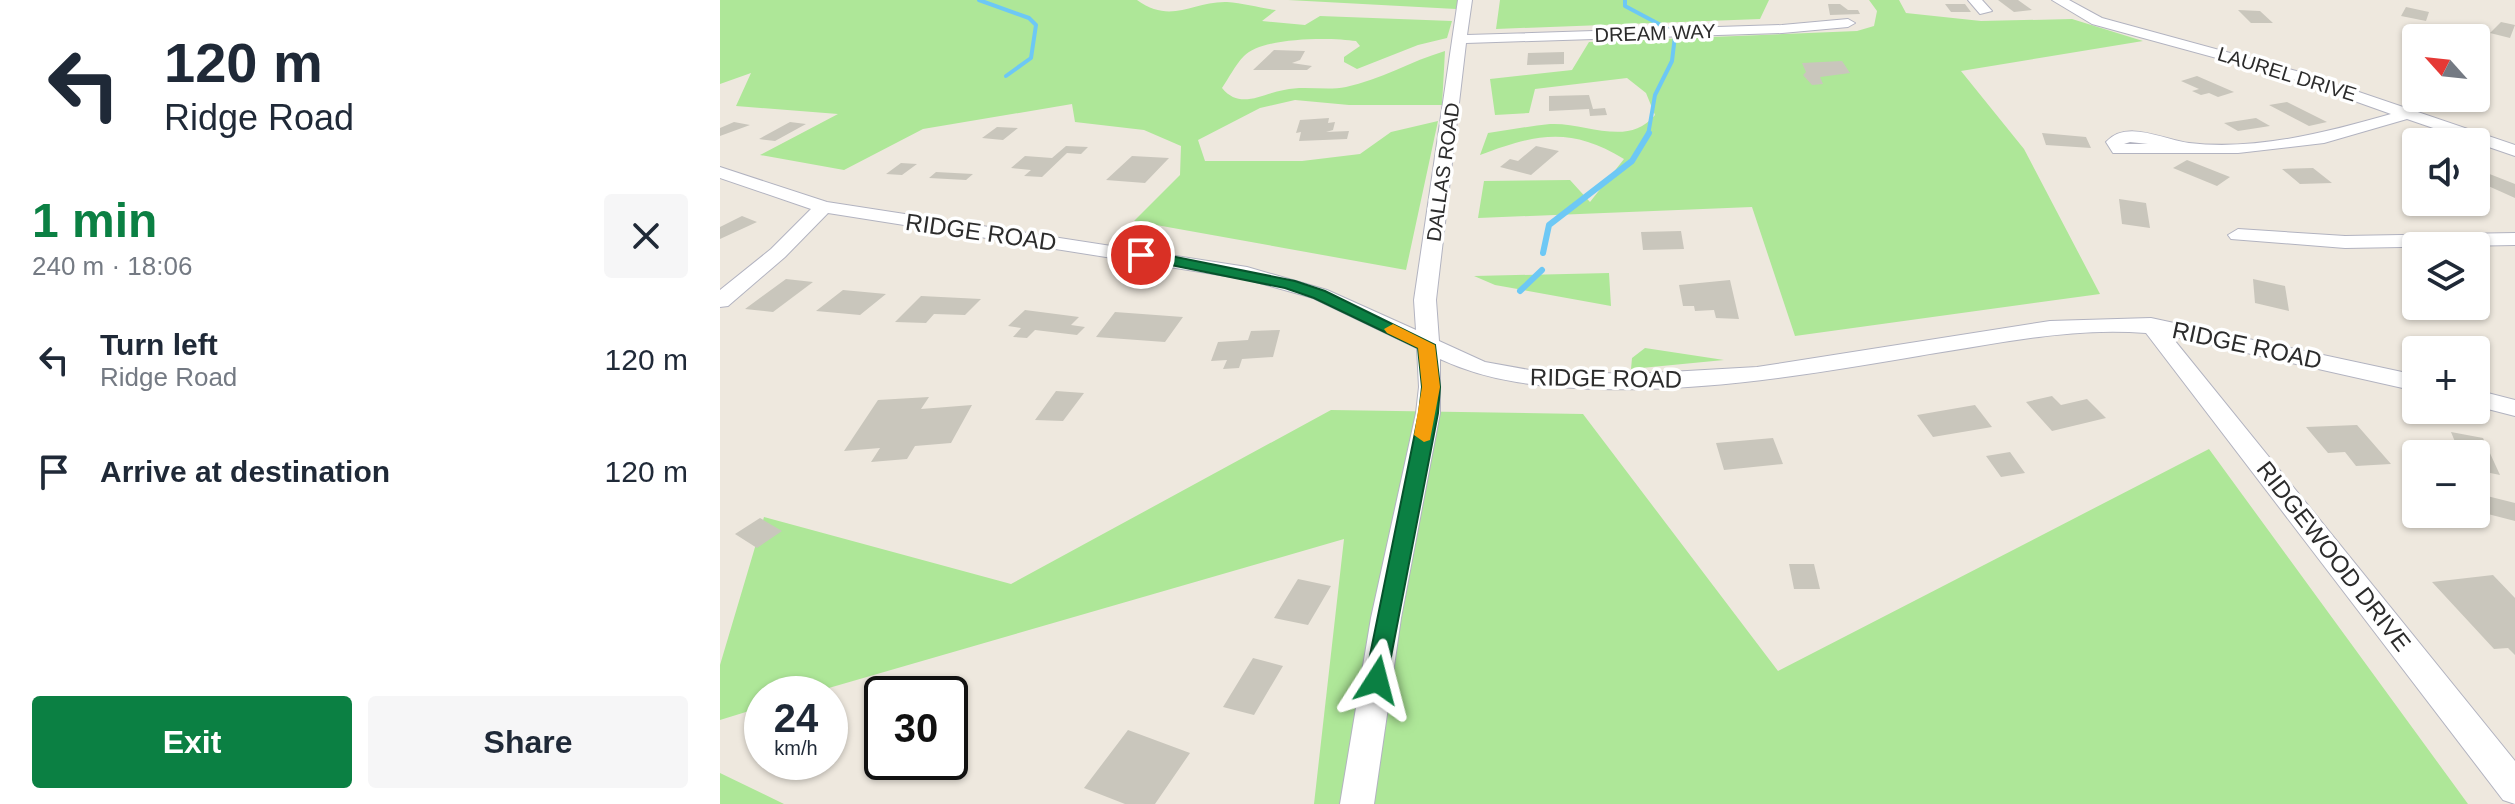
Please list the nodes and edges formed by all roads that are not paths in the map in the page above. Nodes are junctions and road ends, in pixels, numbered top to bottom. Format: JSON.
{"nodes":[{"id":1,"x":1465,"y":0,"type":"edge"},
{"id":2,"x":1975,"y":0,"type":"edge"},
{"id":3,"x":2059,"y":0,"type":"edge"},
{"id":4,"x":1985,"y":11,"type":"dead end"},
{"id":5,"x":1848,"y":23,"type":"dead end"},
{"id":6,"x":1461,"y":39,"type":"junction"},
{"id":7,"x":2408,"y":114,"type":"junction"},
{"id":8,"x":2183,"y":147,"type":"dead end"},
{"id":9,"x":2515,"y":151,"type":"edge"},
{"id":10,"x":720,"y":172,"type":"edge"},
{"id":11,"x":824,"y":207,"type":"junction"},
{"id":12,"x":2238,"y":235,"type":"dead end"},
{"id":13,"x":2515,"y":239,"type":"edge"},
{"id":14,"x":720,"y":301,"type":"edge"},
{"id":15,"x":2151,"y":325,"type":"junction"},
{"id":16,"x":1427,"y":345,"type":"junction"},
{"id":17,"x":2402,"y":380,"type":"edge"},
{"id":18,"x":2490,"y":402,"type":"edge"},
{"id":19,"x":2515,"y":408,"type":"edge"},
{"id":20,"x":2515,"y":788,"type":"edge"},
{"id":21,"x":1357,"y":804,"type":"edge"}],
"edges":[{"from":1,"to":6,"type":"street","name":"DALLAS ROAD"},
{"from":2,"to":4,"type":"street"},
{"from":3,"to":7,"type":"street","name":"LAUREL DRIVE"},
{"from":5,"to":6,"type":"street","name":"DREAM WAY"},
{"from":6,"to":16,"type":"street","name":"DALLAS ROAD"},
{"from":7,"to":8,"type":"street"},
{"from":7,"to":9,"type":"street","name":"LAUREL DRIVE"},
{"from":10,"to":11,"type":"street","name":"RIDGE ROAD"},
{"from":11,"to":14,"type":"street"},
{"from":11,"to":16,"type":"street","name":"RIDGE ROAD"},
{"from":12,"to":13,"type":"street"},
{"from":15,"to":16,"type":"street","name":"RIDGE ROAD"},
{"from":15,"to":17,"type":"street","name":"RIDGE ROAD"},
{"from":15,"to":20,"type":"street","name":"RIDGEWOOD DRIVE"},
{"from":16,"to":21,"type":"street","name":"DALLAS ROAD"},
{"from":18,"to":19,"type":"street"}]}
